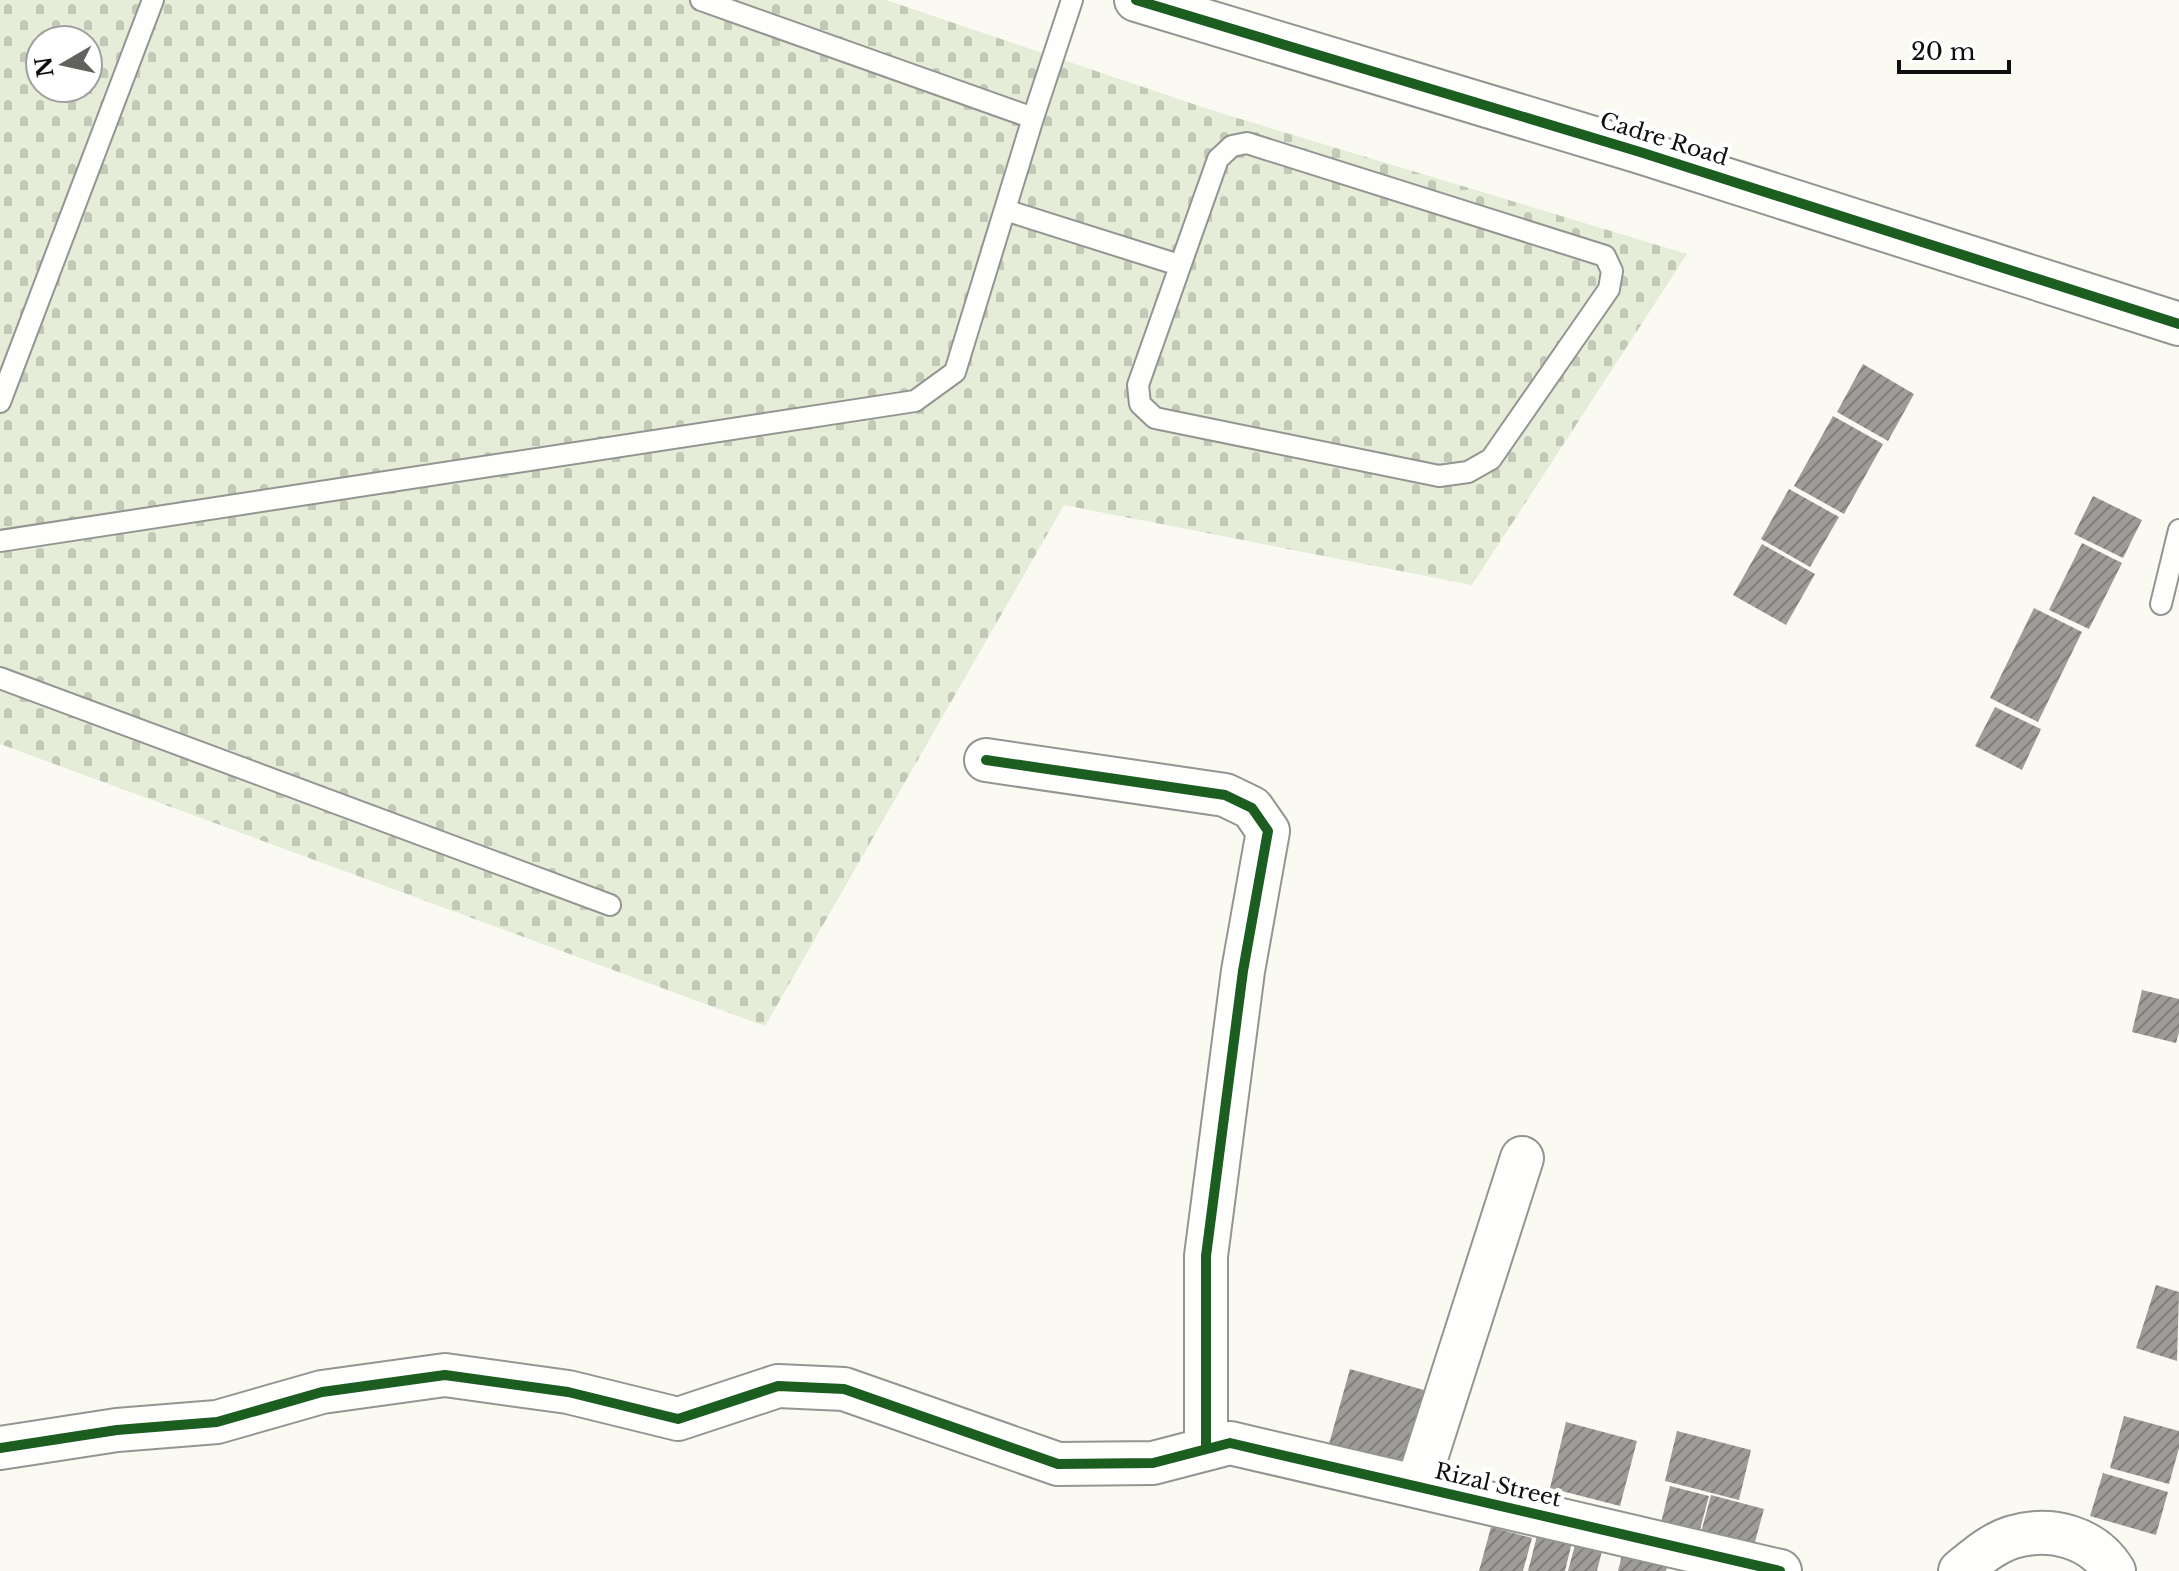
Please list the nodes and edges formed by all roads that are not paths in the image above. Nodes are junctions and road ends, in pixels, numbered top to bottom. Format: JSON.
{"nodes":[{"id":1,"x":153,"y":0,"type":"edge"},
{"id":2,"x":701,"y":0,"type":"edge"},
{"id":3,"x":1072,"y":0,"type":"edge"},
{"id":4,"x":1136,"y":0,"type":"edge"},
{"id":5,"x":1033,"y":118,"type":"junction"},
{"id":6,"x":1005,"y":210,"type":"junction"},
{"id":7,"x":1179,"y":265,"type":"junction"},
{"id":8,"x":2179,"y":324,"type":"edge"},
{"id":9,"x":0,"y":402,"type":"edge"},
{"id":10,"x":2179,"y":530,"type":"edge"},
{"id":11,"x":0,"y":541,"type":"edge"},
{"id":12,"x":2161,"y":604,"type":"dead end"},
{"id":13,"x":0,"y":678,"type":"edge"},
{"id":14,"x":986,"y":760,"type":"dead end"},
{"id":15,"x":610,"y":905,"type":"dead end"},
{"id":16,"x":1522,"y":1158,"type":"dead end"},
{"id":17,"x":0,"y":1448,"type":"edge"},
{"id":18,"x":1206,"y":1449,"type":"junction"},
{"id":19,"x":1417,"y":1486,"type":"junction"},
{"id":20,"x":1780,"y":1571,"type":"edge"},
{"id":21,"x":1960,"y":1571,"type":"edge"},
{"id":22,"x":2114,"y":1571,"type":"edge"}],
"edges":[{"from":1,"to":9,"type":"lane"},
{"from":2,"to":5,"type":"lane"},
{"from":3,"to":5,"type":"lane"},
{"from":4,"to":8,"type":"street","name":"Cadre Road"},
{"from":5,"to":6,"type":"lane"},
{"from":6,"to":7,"type":"lane"},
{"from":6,"to":11,"type":"lane"},
{"from":7,"to":7,"type":"lane"},
{"from":10,"to":12,"type":"lane"},
{"from":13,"to":15,"type":"lane"},
{"from":14,"to":18,"type":"street"},
{"from":16,"to":19,"type":"street"},
{"from":17,"to":18,"type":"street","name":"Rizal Street"},
{"from":18,"to":19,"type":"street","name":"Rizal Street"},
{"from":19,"to":20,"type":"street","name":"Rizal Street"},
{"from":21,"to":22,"type":"street"}]}
